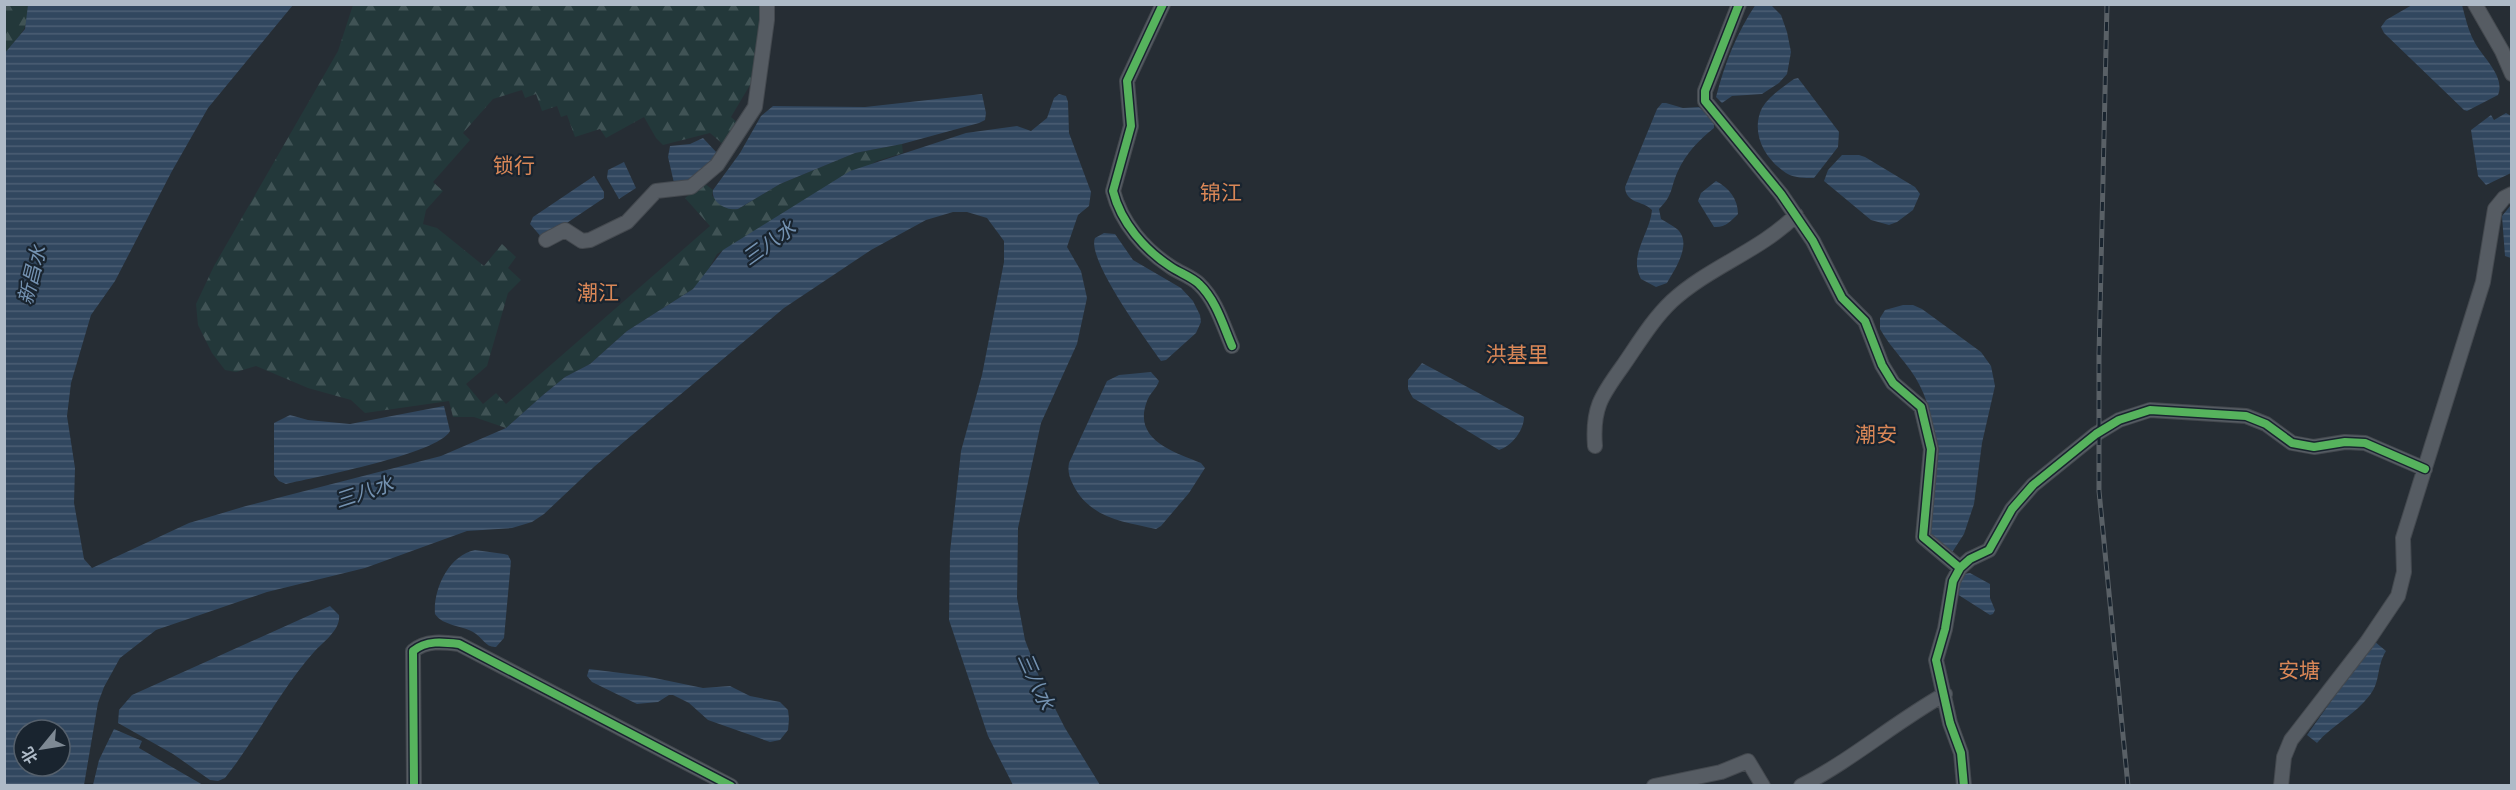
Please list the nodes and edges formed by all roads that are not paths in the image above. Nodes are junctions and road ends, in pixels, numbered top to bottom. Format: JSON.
{"nodes":[{"id":1,"x":767,"y":4,"type":"edge"},
{"id":2,"x":1163,"y":4,"type":"edge"},
{"id":3,"x":1739,"y":4,"type":"edge"},
{"id":4,"x":2475,"y":4,"type":"edge"},
{"id":5,"x":2511,"y":74,"type":"edge"},
{"id":6,"x":2511,"y":194,"type":"edge"},
{"id":7,"x":1796,"y":215,"type":"junction"},
{"id":8,"x":546,"y":240,"type":"dead end"},
{"id":9,"x":1232,"y":346,"type":"dead end"},
{"id":10,"x":1595,"y":446,"type":"dead end"},
{"id":11,"x":2425,"y":469,"type":"junction"},
{"id":12,"x":1960,"y":568,"type":"junction"},
{"id":13,"x":1945,"y":694,"type":"junction"},
{"id":14,"x":414,"y":786,"type":"edge"},
{"id":15,"x":731,"y":786,"type":"edge"},
{"id":16,"x":1654,"y":786,"type":"edge"},
{"id":17,"x":1763,"y":786,"type":"edge"},
{"id":18,"x":1801,"y":786,"type":"edge"},
{"id":19,"x":1964,"y":786,"type":"edge"},
{"id":20,"x":2282,"y":786,"type":"edge"}],
"edges":[{"from":1,"to":8,"type":"street"},
{"from":2,"to":9,"type":"street"},
{"from":3,"to":7,"type":"street"},
{"from":4,"to":5,"type":"street"},
{"from":6,"to":11,"type":"street"},
{"from":7,"to":10,"type":"street"},
{"from":7,"to":12,"type":"street"},
{"from":11,"to":12,"type":"street"},
{"from":11,"to":20,"type":"street"},
{"from":12,"to":13,"type":"street"},
{"from":13,"to":18,"type":"street"},
{"from":13,"to":19,"type":"street"},
{"from":14,"to":15,"type":"street"},
{"from":16,"to":17,"type":"street"}]}
